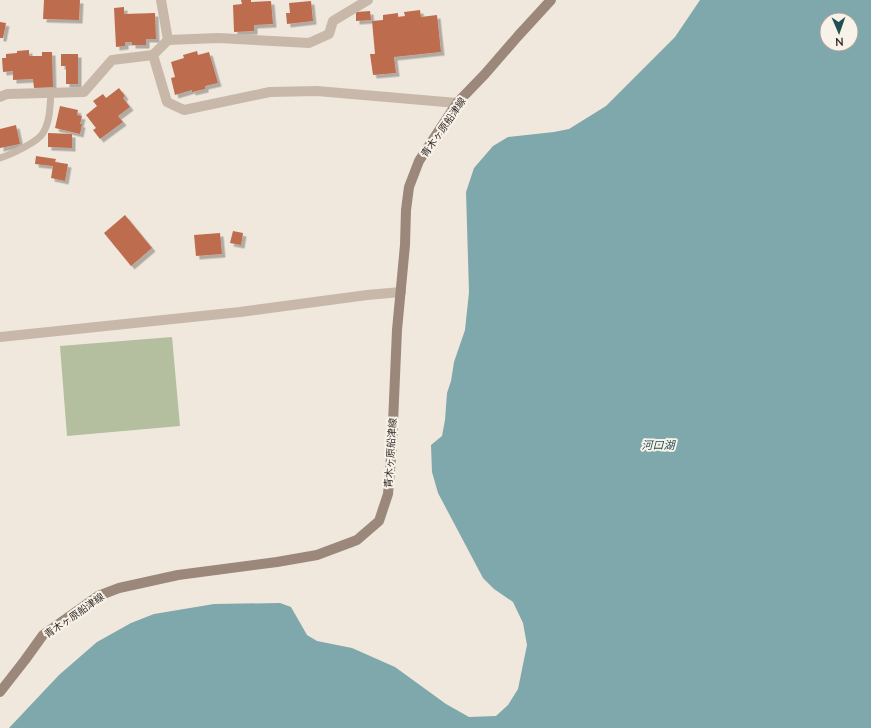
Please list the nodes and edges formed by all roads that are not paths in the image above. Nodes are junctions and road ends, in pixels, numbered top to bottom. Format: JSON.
{"nodes":[{"id":1,"x":161,"y":0,"type":"edge"},
{"id":2,"x":368,"y":0,"type":"edge"},
{"id":3,"x":551,"y":0,"type":"edge"},
{"id":4,"x":168,"y":40,"type":"junction"},
{"id":5,"x":153,"y":55,"type":"junction"},
{"id":6,"x":51,"y":93,"type":"junction"},
{"id":7,"x":0,"y":97,"type":"edge"},
{"id":8,"x":456,"y":103,"type":"junction"},
{"id":9,"x":0,"y":158,"type":"edge"},
{"id":10,"x":401,"y":292,"type":"junction"},
{"id":11,"x":0,"y":337,"type":"edge"},
{"id":12,"x":0,"y":692,"type":"edge"}],
"edges":[{"from":1,"to":4,"type":"street"},
{"from":2,"to":4,"type":"street"},
{"from":3,"to":8,"type":"main road","name":"青木ヶ原船津線"},
{"from":4,"to":5,"type":"street"},
{"from":5,"to":6,"type":"street"},
{"from":5,"to":8,"type":"street"},
{"from":6,"to":7,"type":"street"},
{"from":6,"to":9,"type":"lane"},
{"from":8,"to":10,"type":"main road","name":"青木ヶ原船津線"},
{"from":10,"to":11,"type":"street"},
{"from":10,"to":12,"type":"main road","name":"青木ヶ原船津線"}]}
